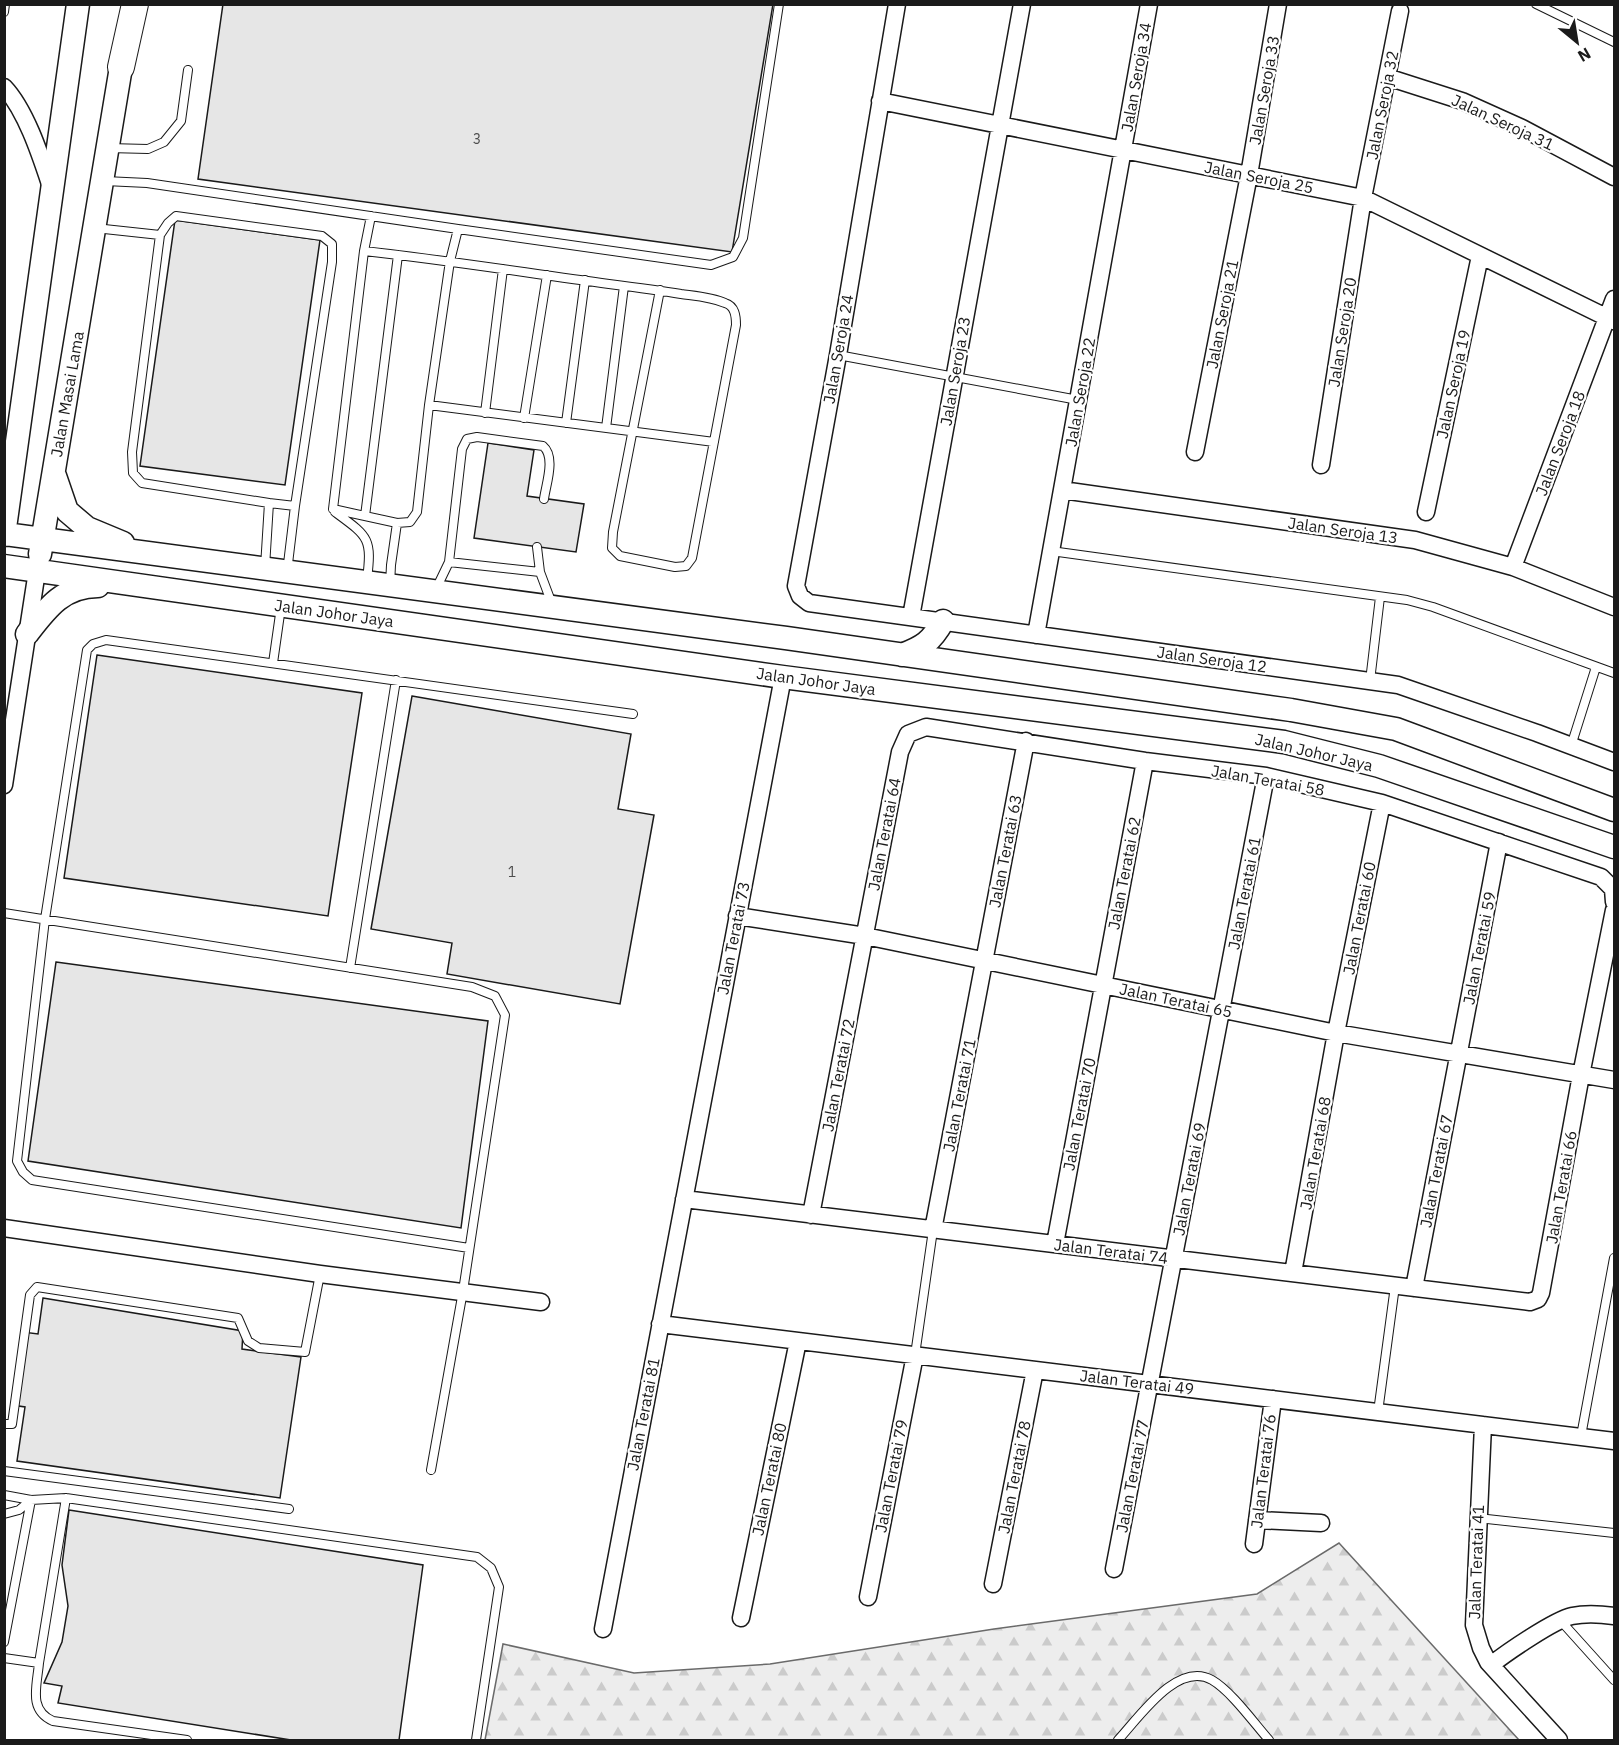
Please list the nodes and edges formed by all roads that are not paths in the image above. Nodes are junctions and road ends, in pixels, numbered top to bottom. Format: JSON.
{"nodes":[{"id":1,"x":5,"y":4,"type":"edge"},
{"id":2,"x":78,"y":4,"type":"edge"},
{"id":3,"x":115,"y":4,"type":"edge"},
{"id":4,"x":135,"y":4,"type":"edge"},
{"id":5,"x":779,"y":4,"type":"edge"},
{"id":6,"x":897,"y":4,"type":"edge"},
{"id":7,"x":1022,"y":4,"type":"edge"},
{"id":8,"x":1149,"y":4,"type":"edge"},
{"id":9,"x":1278,"y":4,"type":"edge"},
{"id":10,"x":1536,"y":4,"type":"edge"},
{"id":11,"x":1400,"y":11,"type":"dead end"},
{"id":12,"x":4,"y":12,"type":"edge"},
{"id":13,"x":1614,"y":42,"type":"edge"},
{"id":14,"x":121,"y":67,"type":"junction"},
{"id":15,"x":188,"y":70,"type":"dead end"},
{"id":16,"x":1387,"y":76,"type":"junction"},
{"id":17,"x":4,"y":87,"type":"edge"},
{"id":18,"x":880,"y":101,"type":"junction"},
{"id":19,"x":1000,"y":125,"type":"junction"},
{"id":20,"x":108,"y":148,"type":"junction"},
{"id":21,"x":1123,"y":150,"type":"junction"},
{"id":22,"x":1249,"y":175,"type":"junction"},
{"id":23,"x":1614,"y":177,"type":"edge"},
{"id":24,"x":102,"y":181,"type":"junction"},
{"id":25,"x":52,"y":191,"type":"junction"},
{"id":26,"x":1363,"y":198,"type":"junction"},
{"id":27,"x":371,"y":216,"type":"junction"},
{"id":28,"x":94,"y":228,"type":"junction"},
{"id":29,"x":458,"y":230,"type":"junction"},
{"id":30,"x":160,"y":235,"type":"junction"},
{"id":31,"x":364,"y":251,"type":"junction"},
{"id":32,"x":398,"y":255,"type":"junction"},
{"id":33,"x":1480,"y":256,"type":"junction"},
{"id":34,"x":450,"y":261,"type":"junction"},
{"id":35,"x":503,"y":269,"type":"junction"},
{"id":36,"x":547,"y":275,"type":"junction"},
{"id":37,"x":585,"y":280,"type":"junction"},
{"id":38,"x":624,"y":286,"type":"junction"},
{"id":39,"x":660,"y":290,"type":"junction"},
{"id":40,"x":1614,"y":299,"type":"edge"},
{"id":41,"x":1611,"y":320,"type":"edge"},
{"id":42,"x":838,"y":355,"type":"junction"},
{"id":43,"x":955,"y":376,"type":"junction"},
{"id":44,"x":1078,"y":400,"type":"junction"},
{"id":45,"x":429,"y":405,"type":"junction"},
{"id":46,"x":485,"y":413,"type":"junction"},
{"id":47,"x":524,"y":418,"type":"junction"},
{"id":48,"x":566,"y":423,"type":"junction"},
{"id":49,"x":606,"y":428,"type":"junction"},
{"id":50,"x":633,"y":432,"type":"junction"},
{"id":51,"x":714,"y":442,"type":"junction"},
{"id":52,"x":1195,"y":452,"type":"dead end"},
{"id":53,"x":1321,"y":465,"type":"dead end"},
{"id":54,"x":54,"y":472,"type":"junction"},
{"id":55,"x":1062,"y":490,"type":"junction"},
{"id":56,"x":544,"y":499,"type":"dead end"},
{"id":57,"x":269,"y":503,"type":"junction"},
{"id":58,"x":295,"y":506,"type":"junction"},
{"id":59,"x":333,"y":509,"type":"junction"},
{"id":60,"x":1426,"y":512,"type":"dead end"},
{"id":61,"x":365,"y":516,"type":"junction"},
{"id":62,"x":397,"y":523,"type":"junction"},
{"id":63,"x":4,"y":535,"type":"edge"},
{"id":64,"x":42,"y":540,"type":"junction"},
{"id":65,"x":537,"y":547,"type":"dead end"},
{"id":66,"x":1051,"y":551,"type":"junction"},
{"id":67,"x":149,"y":554,"type":"junction"},
{"id":68,"x":449,"y":562,"type":"junction"},
{"id":69,"x":4,"y":566,"type":"edge"},
{"id":70,"x":1513,"y":567,"type":"junction"},
{"id":71,"x":37,"y":571,"type":"junction"},
{"id":72,"x":276,"y":571,"type":"junction"},
{"id":73,"x":540,"y":572,"type":"junction"},
{"id":74,"x":366,"y":583,"type":"junction"},
{"id":75,"x":141,"y":585,"type":"junction"},
{"id":76,"x":390,"y":586,"type":"junction"},
{"id":77,"x":434,"y":592,"type":"junction"},
{"id":78,"x":800,"y":596,"type":"joint"},
{"id":79,"x":1380,"y":597,"type":"junction"},
{"id":80,"x":281,"y":606,"type":"junction"},
{"id":81,"x":1614,"y":607,"type":"edge"},
{"id":82,"x":554,"y":608,"type":"junction"},
{"id":83,"x":911,"y":617,"type":"junction"},
{"id":84,"x":943,"y":621,"type":"junction"},
{"id":85,"x":27,"y":634,"type":"junction"},
{"id":86,"x":1036,"y":635,"type":"junction"},
{"id":87,"x":902,"y":655,"type":"junction"},
{"id":88,"x":273,"y":663,"type":"junction"},
{"id":89,"x":1596,"y":667,"type":"junction"},
{"id":90,"x":1614,"y":673,"type":"edge"},
{"id":91,"x":783,"y":677,"type":"junction"},
{"id":92,"x":396,"y":680,"type":"junction"},
{"id":93,"x":1370,"y":681,"type":"junction"},
{"id":94,"x":633,"y":714,"type":"dead end"},
{"id":95,"x":908,"y":734,"type":"joint"},
{"id":96,"x":1026,"y":741,"type":"junction"},
{"id":97,"x":1571,"y":746,"type":"junction"},
{"id":98,"x":1145,"y":761,"type":"junction"},
{"id":99,"x":1614,"y":762,"type":"edge"},
{"id":100,"x":1266,"y":776,"type":"junction"},
{"id":101,"x":4,"y":785,"type":"edge"},
{"id":102,"x":1382,"y":803,"type":"junction"},
{"id":103,"x":1614,"y":810,"type":"edge"},
{"id":104,"x":1499,"y":842,"type":"junction"},
{"id":105,"x":1614,"y":847,"type":"edge"},
{"id":106,"x":1614,"y":896,"type":"edge"},
{"id":107,"x":1614,"y":910,"type":"edge"},
{"id":108,"x":4,"y":913,"type":"edge"},
{"id":109,"x":737,"y":916,"type":"junction"},
{"id":110,"x":45,"y":919,"type":"junction"},
{"id":111,"x":865,"y":936,"type":"junction"},
{"id":112,"x":985,"y":960,"type":"junction"},
{"id":113,"x":350,"y":968,"type":"junction"},
{"id":114,"x":1103,"y":984,"type":"junction"},
{"id":115,"x":1221,"y":1010,"type":"junction"},
{"id":116,"x":1336,"y":1033,"type":"junction"},
{"id":117,"x":1459,"y":1054,"type":"junction"},
{"id":118,"x":1581,"y":1075,"type":"junction"},
{"id":119,"x":1614,"y":1080,"type":"edge"},
{"id":120,"x":684,"y":1199,"type":"junction"},
{"id":121,"x":811,"y":1215,"type":"junction"},
{"id":122,"x":4,"y":1228,"type":"edge"},
{"id":123,"x":933,"y":1230,"type":"junction"},
{"id":124,"x":1054,"y":1245,"type":"junction"},
{"id":125,"x":469,"y":1248,"type":"junction"},
{"id":126,"x":1614,"y":1258,"type":"edge"},
{"id":127,"x":1174,"y":1259,"type":"junction"},
{"id":128,"x":320,"y":1274,"type":"junction"},
{"id":129,"x":1293,"y":1274,"type":"junction"},
{"id":130,"x":1395,"y":1286,"type":"junction"},
{"id":131,"x":1414,"y":1288,"type":"junction"},
{"id":132,"x":463,"y":1291,"type":"junction"},
{"id":133,"x":1538,"y":1299,"type":"joint"},
{"id":134,"x":541,"y":1302,"type":"dead end"},
{"id":135,"x":660,"y":1324,"type":"junction"},
{"id":136,"x":798,"y":1341,"type":"junction"},
{"id":137,"x":915,"y":1355,"type":"junction"},
{"id":138,"x":1035,"y":1370,"type":"junction"},
{"id":139,"x":1150,"y":1384,"type":"junction"},
{"id":140,"x":1273,"y":1399,"type":"junction"},
{"id":141,"x":1378,"y":1412,"type":"junction"},
{"id":142,"x":4,"y":1424,"type":"edge"},
{"id":143,"x":1483,"y":1425,"type":"junction"},
{"id":144,"x":1581,"y":1437,"type":"junction"},
{"id":145,"x":1614,"y":1441,"type":"edge"},
{"id":146,"x":431,"y":1470,"type":"dead end"},
{"id":147,"x":4,"y":1471,"type":"edge"},
{"id":148,"x":4,"y":1495,"type":"edge"},
{"id":149,"x":66,"y":1498,"type":"junction"},
{"id":150,"x":31,"y":1500,"type":"junction"},
{"id":151,"x":289,"y":1509,"type":"dead end"},
{"id":152,"x":4,"y":1514,"type":"edge"},
{"id":153,"x":1478,"y":1518,"type":"junction"},
{"id":154,"x":1257,"y":1520,"type":"junction"},
{"id":155,"x":1321,"y":1523,"type":"dead end"},
{"id":156,"x":1614,"y":1533,"type":"edge"},
{"id":157,"x":1254,"y":1544,"type":"dead end"},
{"id":158,"x":1114,"y":1569,"type":"dead end"},
{"id":159,"x":993,"y":1584,"type":"dead end"},
{"id":160,"x":868,"y":1597,"type":"dead end"},
{"id":161,"x":1614,"y":1616,"type":"edge"},
{"id":162,"x":741,"y":1618,"type":"dead end"},
{"id":163,"x":1560,"y":1620,"type":"junction"},
{"id":164,"x":603,"y":1629,"type":"dead end"},
{"id":165,"x":4,"y":1642,"type":"edge"},
{"id":166,"x":4,"y":1658,"type":"edge"},
{"id":167,"x":39,"y":1663,"type":"junction"},
{"id":168,"x":1491,"y":1665,"type":"junction"},
{"id":169,"x":1614,"y":1680,"type":"edge"},
{"id":170,"x":187,"y":1740,"type":"edge"},
{"id":171,"x":476,"y":1740,"type":"edge"},
{"id":172,"x":1118,"y":1740,"type":"edge"},
{"id":173,"x":1269,"y":1740,"type":"edge"},
{"id":174,"x":1559,"y":1740,"type":"edge"}],
"edges":[{"from":1,"to":12,"type":"lane"},
{"from":2,"to":25,"type":"main road"},
{"from":3,"to":14,"type":"main road"},
{"from":4,"to":14,"type":"main road","name":"Jalan Masai Lama"},
{"from":5,"to":29,"type":"lane"},
{"from":6,"to":18,"type":"street","name":"Jalan Seroja 24"},
{"from":7,"to":19,"type":"street","name":"Jalan Seroja 23"},
{"from":8,"to":21,"type":"street","name":"Jalan Seroja 34"},
{"from":9,"to":22,"type":"street","name":"Jalan Seroja 33"},
{"from":10,"to":13,"type":"lane"},
{"from":11,"to":16,"type":"street","name":"Jalan Seroja 32"},
{"from":14,"to":20,"type":"main road","name":"Jalan Masai Lama"},
{"from":15,"to":20,"type":"lane"},
{"from":16,"to":23,"type":"street","name":"Jalan Seroja 31"},
{"from":16,"to":26,"type":"street","name":"Jalan Seroja 32"},
{"from":17,"to":25,"type":"street"},
{"from":18,"to":19,"type":"street","name":"Jalan Seroja 25"},
{"from":18,"to":42,"type":"street","name":"Jalan Seroja 24"},
{"from":19,"to":21,"type":"street","name":"Jalan Seroja 25"},
{"from":19,"to":43,"type":"street","name":"Jalan Seroja 23"},
{"from":20,"to":24,"type":"main road","name":"Jalan Masai Lama"},
{"from":21,"to":22,"type":"street","name":"Jalan Seroja 25"},
{"from":21,"to":44,"type":"street","name":"Jalan Seroja 22"},
{"from":22,"to":26,"type":"street","name":"Jalan Seroja 25"},
{"from":22,"to":52,"type":"street","name":"Jalan Seroja 21"},
{"from":24,"to":27,"type":"lane"},
{"from":24,"to":28,"type":"main road","name":"Jalan Masai Lama"},
{"from":25,"to":63,"type":"main road"},
{"from":26,"to":33,"type":"street","name":"Jalan Seroja 25"},
{"from":26,"to":53,"type":"street","name":"Jalan Seroja 20"},
{"from":27,"to":29,"type":"lane"},
{"from":27,"to":31,"type":"lane"},
{"from":28,"to":30,"type":"lane"},
{"from":28,"to":54,"type":"main road","name":"Jalan Masai Lama"},
{"from":29,"to":34,"type":"lane"},
{"from":30,"to":57,"type":"lane"},
{"from":30,"to":58,"type":"lane"},
{"from":31,"to":32,"type":"lane"},
{"from":31,"to":59,"type":"lane"},
{"from":32,"to":34,"type":"lane"},
{"from":32,"to":61,"type":"lane"},
{"from":33,"to":41,"type":"street","name":"Jalan Seroja 25"},
{"from":33,"to":60,"type":"street","name":"Jalan Seroja 19"},
{"from":34,"to":35,"type":"lane"},
{"from":34,"to":45,"type":"lane"},
{"from":35,"to":36,"type":"lane"},
{"from":35,"to":46,"type":"lane"},
{"from":36,"to":37,"type":"lane"},
{"from":36,"to":47,"type":"lane"},
{"from":37,"to":38,"type":"lane"},
{"from":37,"to":48,"type":"lane"},
{"from":38,"to":39,"type":"lane"},
{"from":38,"to":49,"type":"lane"},
{"from":39,"to":50,"type":"lane"},
{"from":39,"to":51,"type":"lane"},
{"from":40,"to":41,"type":"street","name":"Jalan Seroja 18"},
{"from":41,"to":70,"type":"street","name":"Jalan Seroja 18"},
{"from":42,"to":43,"type":"lane"},
{"from":42,"to":78,"type":"street","name":"Jalan Seroja 24"},
{"from":43,"to":44,"type":"lane"},
{"from":43,"to":83,"type":"street","name":"Jalan Seroja 23"},
{"from":44,"to":55,"type":"street","name":"Jalan Seroja 22"},
{"from":45,"to":46,"type":"lane"},
{"from":45,"to":62,"type":"lane"},
{"from":46,"to":47,"type":"lane"},
{"from":47,"to":48,"type":"lane"},
{"from":48,"to":49,"type":"lane"},
{"from":49,"to":50,"type":"lane"},
{"from":50,"to":51,"type":"lane"},
{"from":50,"to":51,"type":"lane"},
{"from":54,"to":64,"type":"main road","name":"Jalan Masai Lama"},
{"from":54,"to":67,"type":"main road"},
{"from":55,"to":66,"type":"street","name":"Jalan Seroja 22"},
{"from":55,"to":70,"type":"street","name":"Jalan Seroja 13"},
{"from":56,"to":68,"type":"lane"},
{"from":57,"to":58,"type":"lane"},
{"from":57,"to":72,"type":"lane"},
{"from":58,"to":72,"type":"lane"},
{"from":59,"to":61,"type":"lane"},
{"from":59,"to":74,"type":"lane"},
{"from":61,"to":62,"type":"lane"},
{"from":62,"to":76,"type":"lane"},
{"from":63,"to":64,"type":"main road","name":"Jalan Johor Jaya"},
{"from":64,"to":67,"type":"main road","name":"Jalan Johor Jaya"},
{"from":64,"to":71,"type":"main road","name":"Jalan Masai Lama"},
{"from":65,"to":73,"type":"lane"},
{"from":66,"to":79,"type":"lane"},
{"from":66,"to":86,"type":"street","name":"Jalan Seroja 22"},
{"from":67,"to":72,"type":"main road","name":"Jalan Johor Jaya"},
{"from":68,"to":73,"type":"lane"},
{"from":68,"to":77,"type":"lane"},
{"from":69,"to":71,"type":"main road","name":"Jalan Johor Jaya"},
{"from":70,"to":81,"type":"street","name":"Jalan Seroja 13"},
{"from":71,"to":75,"type":"main road","name":"Jalan Johor Jaya"},
{"from":71,"to":85,"type":"street","name":"Jalan Masai Lama"},
{"from":72,"to":74,"type":"main road","name":"Jalan Johor Jaya"},
{"from":73,"to":82,"type":"lane"},
{"from":74,"to":76,"type":"main road","name":"Jalan Johor Jaya"},
{"from":75,"to":80,"type":"main road","name":"Jalan Johor Jaya"},
{"from":75,"to":85,"type":"main road"},
{"from":76,"to":77,"type":"main road","name":"Jalan Johor Jaya"},
{"from":77,"to":82,"type":"main road","name":"Jalan Johor Jaya"},
{"from":78,"to":83,"type":"street","name":"Jalan Seroja 12"},
{"from":79,"to":89,"type":"lane"},
{"from":79,"to":93,"type":"lane"},
{"from":80,"to":88,"type":"lane"},
{"from":80,"to":91,"type":"main road","name":"Jalan Johor Jaya"},
{"from":82,"to":87,"type":"main road","name":"Jalan Johor Jaya"},
{"from":83,"to":84,"type":"street","name":"Jalan Seroja 12"},
{"from":84,"to":86,"type":"street","name":"Jalan Seroja 12"},
{"from":84,"to":87,"type":"main road"},
{"from":85,"to":101,"type":"street","name":"Jalan Masai Lama"},
{"from":86,"to":93,"type":"street","name":"Jalan Seroja 12"},
{"from":87,"to":103,"type":"main road","name":"Jalan Johor Jaya"},
{"from":88,"to":92,"type":"lane"},
{"from":88,"to":110,"type":"lane"},
{"from":89,"to":90,"type":"lane"},
{"from":89,"to":97,"type":"lane"},
{"from":91,"to":105,"type":"main road","name":"Jalan Johor Jaya"},
{"from":91,"to":109,"type":"street","name":"Jalan Teratai 73"},
{"from":92,"to":94,"type":"lane"},
{"from":92,"to":113,"type":"lane"},
{"from":93,"to":97,"type":"street","name":"Jalan Seroja 12"},
{"from":95,"to":96,"type":"street","name":"Jalan Teratai 58"},
{"from":95,"to":111,"type":"street","name":"Jalan Teratai 64"},
{"from":96,"to":98,"type":"street","name":"Jalan Teratai 58"},
{"from":96,"to":112,"type":"street","name":"Jalan Teratai 63"},
{"from":97,"to":99,"type":"street","name":"Jalan Seroja 12"},
{"from":98,"to":100,"type":"street","name":"Jalan Teratai 58"},
{"from":98,"to":114,"type":"street","name":"Jalan Teratai 62"},
{"from":100,"to":102,"type":"street","name":"Jalan Teratai 58"},
{"from":100,"to":115,"type":"street","name":"Jalan Teratai 61"},
{"from":102,"to":104,"type":"street","name":"Jalan Teratai 58"},
{"from":102,"to":116,"type":"street","name":"Jalan Teratai 60"},
{"from":104,"to":106,"type":"street","name":"Jalan Teratai 58"},
{"from":104,"to":117,"type":"street","name":"Jalan Teratai 59"},
{"from":107,"to":118,"type":"street","name":"Jalan Teratai 66"},
{"from":108,"to":110,"type":"lane"},
{"from":109,"to":111,"type":"street","name":"Jalan Teratai 65"},
{"from":109,"to":120,"type":"street","name":"Jalan Teratai 73"},
{"from":110,"to":113,"type":"lane"},
{"from":110,"to":125,"type":"lane"},
{"from":111,"to":112,"type":"street","name":"Jalan Teratai 65"},
{"from":111,"to":121,"type":"street","name":"Jalan Teratai 72"},
{"from":112,"to":114,"type":"street","name":"Jalan Teratai 65"},
{"from":112,"to":123,"type":"street","name":"Jalan Teratai 71"},
{"from":113,"to":125,"type":"lane"},
{"from":114,"to":115,"type":"street","name":"Jalan Teratai 65"},
{"from":114,"to":124,"type":"street","name":"Jalan Teratai 70"},
{"from":115,"to":116,"type":"street","name":"Jalan Teratai 65"},
{"from":115,"to":127,"type":"street","name":"Jalan Teratai 69"},
{"from":116,"to":117,"type":"street","name":"Jalan Teratai 65"},
{"from":116,"to":129,"type":"street","name":"Jalan Teratai 68"},
{"from":117,"to":118,"type":"street","name":"Jalan Teratai 65"},
{"from":117,"to":131,"type":"street","name":"Jalan Teratai 67"},
{"from":118,"to":119,"type":"street","name":"Jalan Teratai 65"},
{"from":118,"to":133,"type":"street","name":"Jalan Teratai 66"},
{"from":120,"to":121,"type":"street","name":"Jalan Teratai 74"},
{"from":120,"to":135,"type":"street","name":"Jalan Teratai 81"},
{"from":121,"to":123,"type":"street","name":"Jalan Teratai 74"},
{"from":122,"to":128,"type":"street"},
{"from":123,"to":124,"type":"street","name":"Jalan Teratai 74"},
{"from":123,"to":137,"type":"lane"},
{"from":124,"to":127,"type":"street","name":"Jalan Teratai 74"},
{"from":125,"to":132,"type":"lane"},
{"from":126,"to":144,"type":"lane"},
{"from":127,"to":129,"type":"street","name":"Jalan Teratai 74"},
{"from":127,"to":139,"type":"street","name":"Jalan Teratai 69"},
{"from":128,"to":132,"type":"street"},
{"from":128,"to":142,"type":"lane"},
{"from":129,"to":130,"type":"street","name":"Jalan Teratai 74"},
{"from":130,"to":131,"type":"street","name":"Jalan Teratai 74"},
{"from":130,"to":141,"type":"lane"},
{"from":131,"to":133,"type":"street","name":"Jalan Teratai 74"},
{"from":132,"to":134,"type":"street"},
{"from":132,"to":146,"type":"lane"},
{"from":135,"to":136,"type":"street","name":"Jalan Teratai 49"},
{"from":135,"to":164,"type":"street","name":"Jalan Teratai 81"},
{"from":136,"to":137,"type":"street","name":"Jalan Teratai 49"},
{"from":136,"to":162,"type":"street","name":"Jalan Teratai 80"},
{"from":137,"to":138,"type":"street","name":"Jalan Teratai 49"},
{"from":137,"to":160,"type":"street","name":"Jalan Teratai 79"},
{"from":138,"to":139,"type":"street","name":"Jalan Teratai 49"},
{"from":138,"to":159,"type":"street","name":"Jalan Teratai 78"},
{"from":139,"to":140,"type":"street","name":"Jalan Teratai 49"},
{"from":139,"to":158,"type":"street","name":"Jalan Teratai 77"},
{"from":140,"to":141,"type":"street","name":"Jalan Teratai 49"},
{"from":140,"to":154,"type":"street","name":"Jalan Teratai 76"},
{"from":141,"to":143,"type":"street","name":"Jalan Teratai 49"},
{"from":143,"to":144,"type":"street","name":"Jalan Teratai 49"},
{"from":143,"to":153,"type":"street","name":"Jalan Teratai 41"},
{"from":144,"to":145,"type":"street","name":"Jalan Teratai 49"},
{"from":147,"to":151,"type":"lane"},
{"from":148,"to":150,"type":"lane"},
{"from":149,"to":150,"type":"lane"},
{"from":149,"to":167,"type":"lane"},
{"from":149,"to":171,"type":"lane"},
{"from":150,"to":152,"type":"lane"},
{"from":150,"to":165,"type":"lane"},
{"from":153,"to":156,"type":"lane"},
{"from":153,"to":168,"type":"street","name":"Jalan Teratai 41"},
{"from":154,"to":155,"type":"street"},
{"from":154,"to":157,"type":"street","name":"Jalan Teratai 76"},
{"from":161,"to":163,"type":"street"},
{"from":163,"to":168,"type":"street"},
{"from":163,"to":169,"type":"lane"},
{"from":166,"to":167,"type":"lane"},
{"from":167,"to":170,"type":"lane"},
{"from":168,"to":174,"type":"street","name":"Jalan Teratai 41"},
{"from":172,"to":173,"type":"lane"}]}
